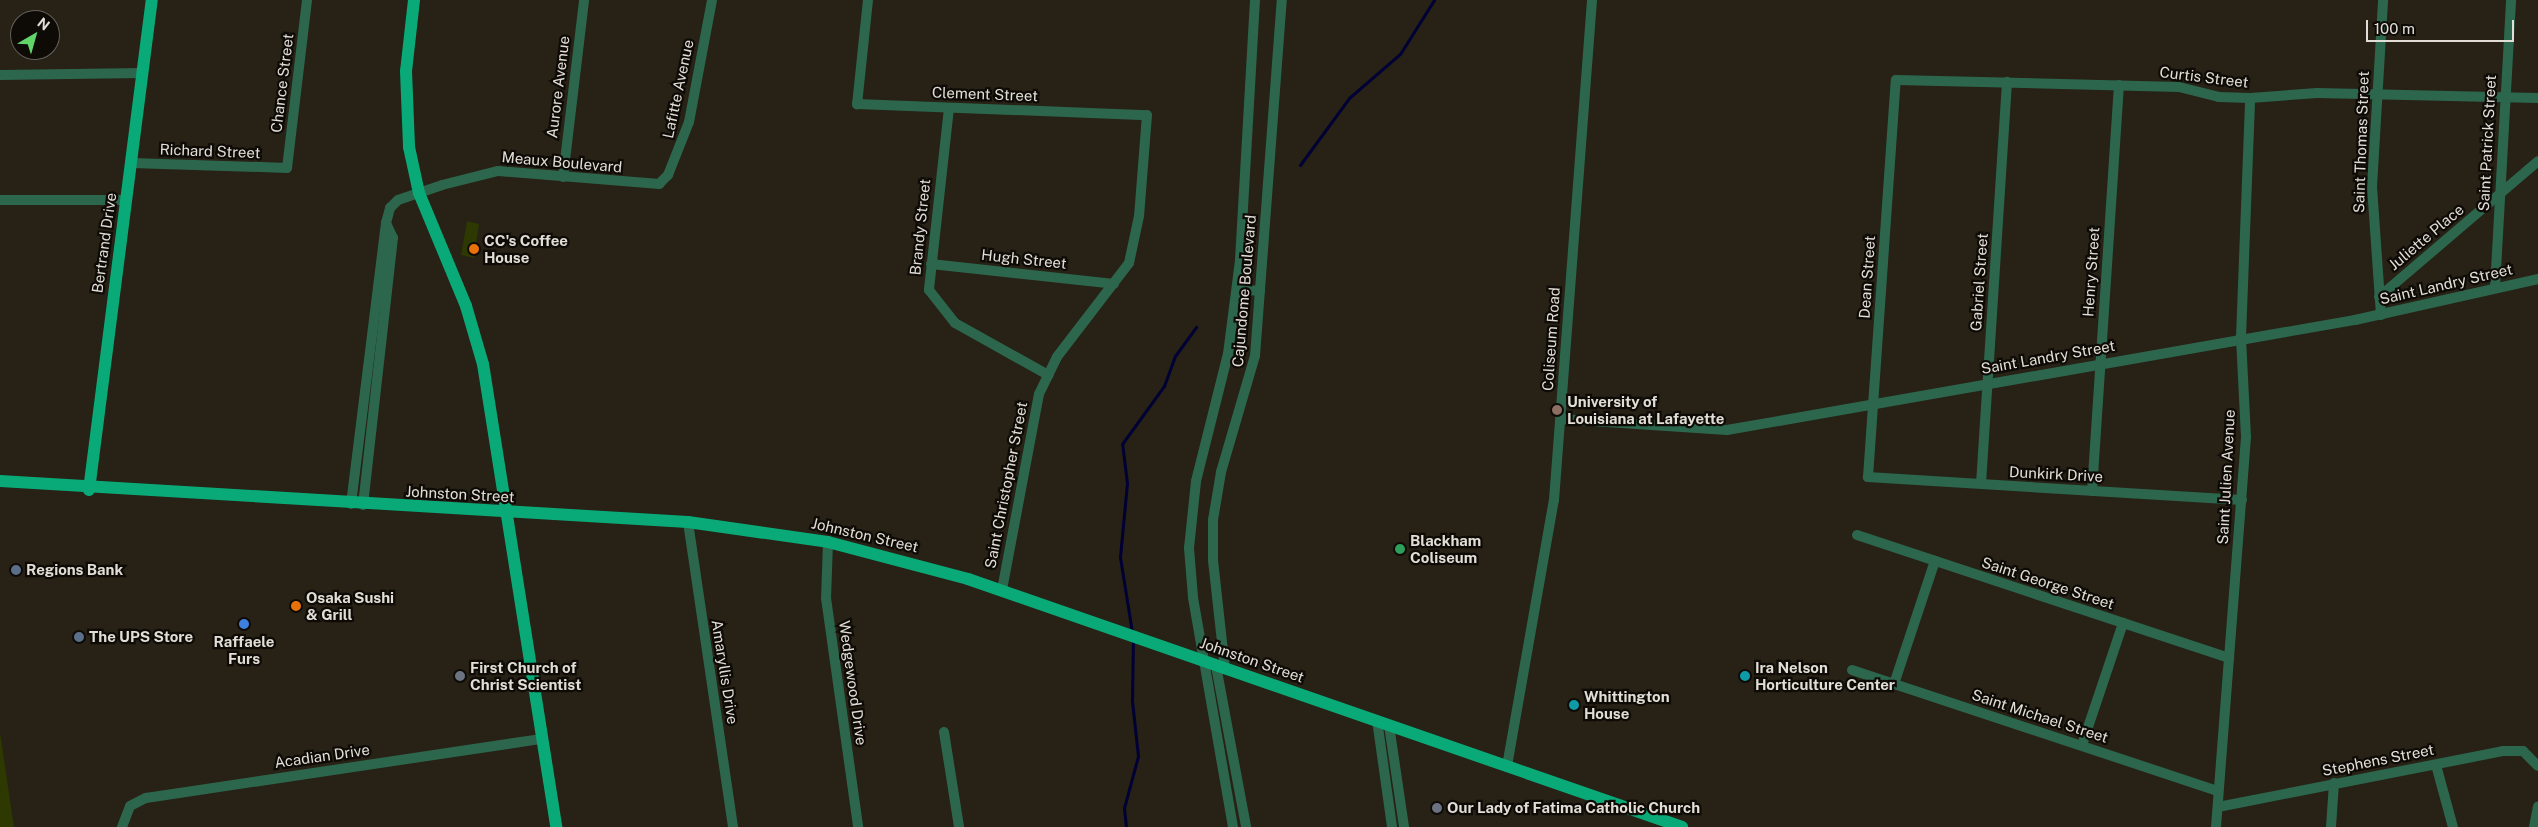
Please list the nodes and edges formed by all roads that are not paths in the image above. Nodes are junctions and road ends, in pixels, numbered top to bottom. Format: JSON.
{"nodes":[{"id":1,"x":152,"y":0,"type":"edge"},
{"id":2,"x":307,"y":0,"type":"edge"},
{"id":3,"x":414,"y":0,"type":"edge"},
{"id":4,"x":584,"y":0,"type":"edge"},
{"id":5,"x":712,"y":0,"type":"edge"},
{"id":6,"x":868,"y":0,"type":"edge"},
{"id":7,"x":1255,"y":0,"type":"edge"},
{"id":8,"x":1282,"y":0,"type":"edge"},
{"id":9,"x":1592,"y":0,"type":"edge"},
{"id":10,"x":2383,"y":0,"type":"edge"},
{"id":11,"x":2511,"y":0,"type":"edge"},
{"id":12,"x":143,"y":74,"type":"junction"},
{"id":13,"x":0,"y":75,"type":"edge"},
{"id":14,"x":1896,"y":80,"type":"joint"},
{"id":15,"x":2007,"y":82,"type":"junction"},
{"id":16,"x":2120,"y":85,"type":"junction"},
{"id":17,"x":2377,"y":94,"type":"junction"},
{"id":18,"x":2250,"y":98,"type":"junction"},
{"id":19,"x":2504,"y":98,"type":"junction"},
{"id":20,"x":2538,"y":98,"type":"edge"},
{"id":21,"x":949,"y":108,"type":"junction"},
{"id":22,"x":1147,"y":115,"type":"joint"},
{"id":23,"x":2538,"y":162,"type":"edge"},
{"id":24,"x":131,"y":163,"type":"junction"},
{"id":25,"x":287,"y":168,"type":"joint"},
{"id":26,"x":563,"y":177,"type":"junction"},
{"id":27,"x":663,"y":181,"type":"joint"},
{"id":28,"x":419,"y":193,"type":"junction"},
{"id":29,"x":2499,"y":195,"type":"junction"},
{"id":30,"x":0,"y":200,"type":"edge"},
{"id":31,"x":126,"y":200,"type":"junction"},
{"id":32,"x":386,"y":223,"type":"junction"},
{"id":33,"x":931,"y":264,"type":"junction"},
{"id":34,"x":2538,"y":279,"type":"edge"},
{"id":35,"x":1114,"y":284,"type":"junction"},
{"id":36,"x":2495,"y":288,"type":"junction"},
{"id":37,"x":1237,"y":289,"type":"junction"},
{"id":38,"x":1260,"y":291,"type":"junction"},
{"id":39,"x":2379,"y":297,"type":"junction"},
{"id":40,"x":2381,"y":315,"type":"junction"},
{"id":41,"x":371,"y":320,"type":"junction"},
{"id":42,"x":384,"y":321,"type":"junction"},
{"id":43,"x":2240,"y":337,"type":"junction"},
{"id":44,"x":2100,"y":363,"type":"junction"},
{"id":45,"x":1048,"y":375,"type":"junction"},
{"id":46,"x":1987,"y":384,"type":"junction"},
{"id":47,"x":1874,"y":405,"type":"junction"},
{"id":48,"x":1561,"y":419,"type":"junction"},
{"id":49,"x":1868,"y":477,"type":"joint"},
{"id":50,"x":0,"y":481,"type":"edge"},
{"id":51,"x":1981,"y":484,"type":"junction"},
{"id":52,"x":89,"y":490,"type":"junction"},
{"id":53,"x":2092,"y":491,"type":"junction"},
{"id":54,"x":2242,"y":500,"type":"junction"},
{"id":55,"x":357,"y":505,"type":"junction"},
{"id":56,"x":504,"y":513,"type":"junction"},
{"id":57,"x":688,"y":522,"type":"junction"},
{"id":58,"x":1857,"y":535,"type":"dead end"},
{"id":59,"x":828,"y":542,"type":"junction"},
{"id":60,"x":1935,"y":561,"type":"junction"},
{"id":61,"x":1002,"y":590,"type":"junction"},
{"id":62,"x":2122,"y":623,"type":"junction"},
{"id":63,"x":2229,"y":658,"type":"junction"},
{"id":64,"x":1215,"y":665,"type":"junction"},
{"id":65,"x":1852,"y":670,"type":"dead end"},
{"id":66,"x":1894,"y":684,"type":"junction"},
{"id":67,"x":1377,"y":720,"type":"junction"},
{"id":68,"x":1389,"y":725,"type":"junction"},
{"id":69,"x":944,"y":732,"type":"dead end"},
{"id":70,"x":542,"y":739,"type":"junction"},
{"id":71,"x":2082,"y":745,"type":"junction"},
{"id":72,"x":2436,"y":764,"type":"junction"},
{"id":73,"x":1507,"y":766,"type":"junction"},
{"id":74,"x":2538,"y":766,"type":"edge"},
{"id":75,"x":2334,"y":784,"type":"junction"},
{"id":76,"x":2218,"y":791,"type":"junction"},
{"id":77,"x":2218,"y":806,"type":"junction"},
{"id":78,"x":2538,"y":806,"type":"edge"},
{"id":79,"x":1672,"y":825,"type":"edge"},
{"id":80,"x":122,"y":827,"type":"edge"},
{"id":81,"x":556,"y":827,"type":"edge"},
{"id":82,"x":733,"y":827,"type":"edge"},
{"id":83,"x":858,"y":827,"type":"edge"},
{"id":84,"x":959,"y":827,"type":"edge"},
{"id":85,"x":1233,"y":827,"type":"edge"},
{"id":86,"x":1246,"y":827,"type":"edge"},
{"id":87,"x":1392,"y":827,"type":"edge"},
{"id":88,"x":1404,"y":827,"type":"edge"},
{"id":89,"x":2216,"y":827,"type":"edge"},
{"id":90,"x":2331,"y":827,"type":"edge"},
{"id":91,"x":2453,"y":827,"type":"edge"},
{"id":92,"x":2534,"y":827,"type":"edge"}],
"edges":[{"from":1,"to":12,"type":"main road","name":"Bertrand Drive"},
{"from":2,"to":25,"type":"street","name":"Chance Street"},
{"from":3,"to":28,"type":"main road"},
{"from":4,"to":26,"type":"street","name":"Aurore Avenue"},
{"from":5,"to":27,"type":"street","name":"Lafitte Avenue"},
{"from":6,"to":21,"type":"street","name":"Clement Street"},
{"from":7,"to":37,"type":"street","name":"Cajundome Boulevard"},
{"from":8,"to":38,"type":"street","name":"Cajundome Boulevard"},
{"from":9,"to":48,"type":"street","name":"Coliseum Road"},
{"from":10,"to":17,"type":"street","name":"Saint Thomas Street"},
{"from":11,"to":19,"type":"street","name":"Saint Patrick Street"},
{"from":12,"to":13,"type":"street"},
{"from":12,"to":24,"type":"main road","name":"Bertrand Drive"},
{"from":14,"to":15,"type":"street","name":"Curtis Street"},
{"from":14,"to":47,"type":"street","name":"Dean Street"},
{"from":15,"to":16,"type":"street","name":"Curtis Street"},
{"from":15,"to":46,"type":"street","name":"Gabriel Street"},
{"from":16,"to":18,"type":"street","name":"Curtis Street"},
{"from":16,"to":44,"type":"street","name":"Henry Street"},
{"from":17,"to":18,"type":"street","name":"Curtis Street"},
{"from":17,"to":19,"type":"street","name":"Curtis Street"},
{"from":17,"to":39,"type":"street","name":"Saint Thomas Street"},
{"from":18,"to":43,"type":"street","name":"Saint Julien Avenue"},
{"from":19,"to":20,"type":"street","name":"Curtis Street"},
{"from":19,"to":29,"type":"street","name":"Saint Patrick Street"},
{"from":21,"to":22,"type":"street","name":"Clement Street"},
{"from":21,"to":33,"type":"street","name":"Brandy Street"},
{"from":22,"to":35,"type":"street","name":"Saint Christopher Street"},
{"from":23,"to":29,"type":"street","name":"Juliette Place"},
{"from":24,"to":25,"type":"street","name":"Richard Street"},
{"from":24,"to":31,"type":"main road","name":"Bertrand Drive"},
{"from":26,"to":27,"type":"street","name":"Meaux Boulevard"},
{"from":26,"to":28,"type":"street","name":"Meaux Boulevard"},
{"from":28,"to":32,"type":"street","name":"Meaux Boulevard"},
{"from":28,"to":56,"type":"main road"},
{"from":29,"to":36,"type":"street","name":"Saint Patrick Street"},
{"from":29,"to":39,"type":"street","name":"Juliette Place"},
{"from":30,"to":31,"type":"street"},
{"from":31,"to":52,"type":"main road","name":"Bertrand Drive"},
{"from":32,"to":41,"type":"street","name":"Meaux Boulevard"},
{"from":32,"to":42,"type":"street"},
{"from":33,"to":35,"type":"street","name":"Hugh Street"},
{"from":33,"to":45,"type":"street","name":"Brandy Street"},
{"from":34,"to":36,"type":"street","name":"Saint Landry Street"},
{"from":35,"to":45,"type":"street","name":"Saint Christopher Street"},
{"from":36,"to":40,"type":"street","name":"Saint Landry Street"},
{"from":37,"to":38,"type":"street"},
{"from":37,"to":64,"type":"street","name":"Cajundome Boulevard"},
{"from":38,"to":64,"type":"street","name":"Cajundome Boulevard"},
{"from":39,"to":40,"type":"street","name":"Saint Thomas Street"},
{"from":40,"to":43,"type":"street","name":"Saint Landry Street"},
{"from":41,"to":42,"type":"street"},
{"from":41,"to":55,"type":"street","name":"Meaux Boulevard"},
{"from":42,"to":55,"type":"street"},
{"from":43,"to":44,"type":"street","name":"Saint Landry Street"},
{"from":43,"to":54,"type":"street","name":"Saint Julien Avenue"},
{"from":44,"to":46,"type":"street","name":"Saint Landry Street"},
{"from":44,"to":53,"type":"street","name":"Henry Street"},
{"from":45,"to":61,"type":"street","name":"Saint Christopher Street"},
{"from":46,"to":47,"type":"street","name":"Saint Landry Street"},
{"from":46,"to":51,"type":"street","name":"Gabriel Street"},
{"from":47,"to":48,"type":"street","name":"Saint Landry Street"},
{"from":47,"to":49,"type":"street","name":"Dean Street"},
{"from":48,"to":73,"type":"street","name":"Coliseum Road"},
{"from":49,"to":51,"type":"street","name":"Dunkirk Drive"},
{"from":50,"to":52,"type":"main road","name":"Johnston Street"},
{"from":51,"to":53,"type":"street","name":"Dunkirk Drive"},
{"from":52,"to":55,"type":"main road","name":"Johnston Street"},
{"from":53,"to":54,"type":"street","name":"Dunkirk Drive"},
{"from":54,"to":63,"type":"street","name":"Saint Julien Avenue"},
{"from":55,"to":56,"type":"main road","name":"Johnston Street"},
{"from":56,"to":57,"type":"main road","name":"Johnston Street"},
{"from":56,"to":70,"type":"main road"},
{"from":57,"to":59,"type":"main road","name":"Johnston Street"},
{"from":57,"to":82,"type":"street","name":"Amaryllis Drive"},
{"from":58,"to":60,"type":"street","name":"Saint George Street"},
{"from":59,"to":61,"type":"main road","name":"Johnston Street"},
{"from":59,"to":83,"type":"street","name":"Wedgewood Drive"},
{"from":60,"to":62,"type":"street","name":"Saint George Street"},
{"from":60,"to":66,"type":"street"},
{"from":61,"to":64,"type":"main road","name":"Johnston Street"},
{"from":62,"to":63,"type":"street","name":"Saint George Street"},
{"from":62,"to":71,"type":"street"},
{"from":63,"to":76,"type":"street","name":"Saint Julien Avenue"},
{"from":64,"to":67,"type":"main road","name":"Johnston Street"},
{"from":64,"to":85,"type":"street"},
{"from":64,"to":86,"type":"street"},
{"from":65,"to":66,"type":"street","name":"Saint Michael Street"},
{"from":66,"to":71,"type":"street","name":"Saint Michael Street"},
{"from":67,"to":68,"type":"main road","name":"Johnston Street"},
{"from":67,"to":87,"type":"street"},
{"from":68,"to":73,"type":"main road","name":"Johnston Street"},
{"from":68,"to":88,"type":"street"},
{"from":69,"to":84,"type":"street"},
{"from":70,"to":80,"type":"street","name":"Acadian Drive"},
{"from":70,"to":81,"type":"main road"},
{"from":71,"to":76,"type":"street","name":"Saint Michael Street"},
{"from":72,"to":74,"type":"street","name":"Stephens Street"},
{"from":72,"to":75,"type":"street","name":"Stephens Street"},
{"from":72,"to":91,"type":"street"},
{"from":73,"to":79,"type":"main road","name":"Johnston Street"},
{"from":75,"to":77,"type":"street","name":"Stephens Street"},
{"from":75,"to":90,"type":"street"},
{"from":76,"to":77,"type":"street","name":"Saint Julien Avenue"},
{"from":77,"to":89,"type":"street","name":"Saint Julien Avenue"},
{"from":78,"to":92,"type":"street"}]}
